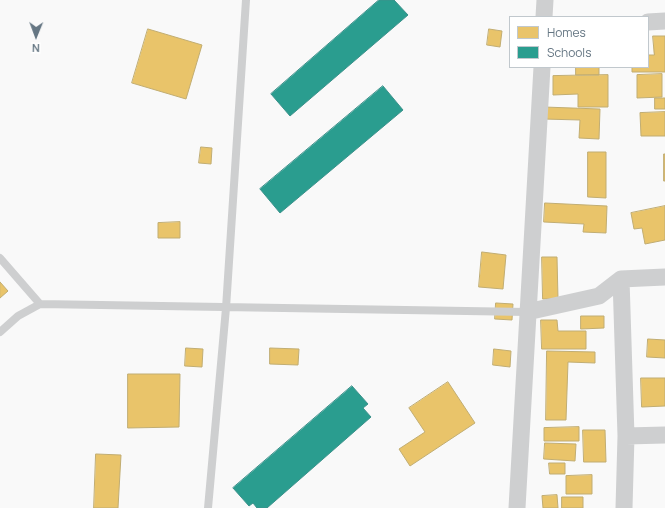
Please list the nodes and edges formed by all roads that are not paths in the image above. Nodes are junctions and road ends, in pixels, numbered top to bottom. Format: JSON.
{"nodes":[{"id":1,"x":246,"y":0,"type":"edge"},
{"id":2,"x":545,"y":0,"type":"edge"},
{"id":3,"x":544,"y":16,"type":"edge"},
{"id":4,"x":665,"y":21,"type":"edge"},
{"id":5,"x":649,"y":22,"type":"edge"},
{"id":6,"x":542,"y":68,"type":"edge"},
{"id":7,"x":0,"y":258,"type":"edge"},
{"id":8,"x":665,"y":277,"type":"edge"},
{"id":9,"x":621,"y":279,"type":"junction"},
{"id":10,"x":40,"y":304,"type":"junction"},
{"id":11,"x":226,"y":308,"type":"junction"},
{"id":12,"x":527,"y":312,"type":"junction"},
{"id":13,"x":0,"y":332,"type":"edge"},
{"id":14,"x":665,"y":435,"type":"edge"},
{"id":15,"x":626,"y":436,"type":"junction"},
{"id":16,"x":208,"y":508,"type":"edge"},
{"id":17,"x":517,"y":508,"type":"edge"},
{"id":18,"x":624,"y":508,"type":"edge"}],
"edges":[{"from":1,"to":11,"type":"lane"},
{"from":2,"to":3,"type":"street"},
{"from":4,"to":5,"type":"street"},
{"from":6,"to":12,"type":"street"},
{"from":7,"to":10,"type":"lane"},
{"from":8,"to":9,"type":"street"},
{"from":9,"to":12,"type":"street"},
{"from":9,"to":15,"type":"street"},
{"from":10,"to":11,"type":"lane"},
{"from":10,"to":13,"type":"lane"},
{"from":11,"to":12,"type":"lane"},
{"from":11,"to":16,"type":"lane"},
{"from":12,"to":17,"type":"street"},
{"from":14,"to":15,"type":"street"},
{"from":15,"to":18,"type":"street"}]}
